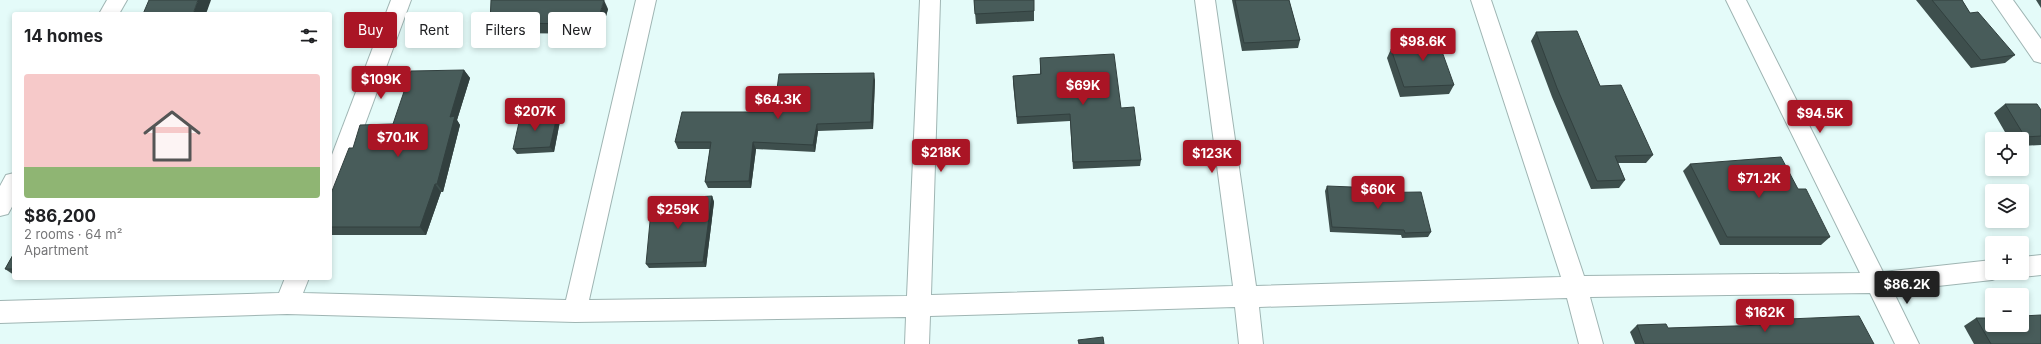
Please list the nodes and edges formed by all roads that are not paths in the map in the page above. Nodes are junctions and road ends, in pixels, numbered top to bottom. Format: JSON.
{"nodes":[{"id":1,"x":117,"y":0,"type":"edge"},
{"id":2,"x":401,"y":0,"type":"edge"},
{"id":3,"x":646,"y":0,"type":"edge"},
{"id":4,"x":930,"y":0,"type":"edge"},
{"id":5,"x":1205,"y":0,"type":"edge"},
{"id":6,"x":1482,"y":0,"type":"edge"},
{"id":7,"x":1736,"y":0,"type":"edge"},
{"id":8,"x":2002,"y":0,"type":"edge"},
{"id":9,"x":110,"y":12,"type":"edge"},
{"id":10,"x":2041,"y":55,"type":"edge"},
{"id":11,"x":332,"y":184,"type":"edge"},
{"id":12,"x":12,"y":186,"type":"edge"},
{"id":13,"x":0,"y":207,"type":"edge"},
{"id":14,"x":2041,"y":265,"type":"edge"},
{"id":15,"x":2029,"y":266,"type":"edge"},
{"id":16,"x":1985,"y":271,"type":"edge"},
{"id":17,"x":296,"y":280,"type":"edge"},
{"id":18,"x":1875,"y":283,"type":"junction"},
{"id":19,"x":1576,"y":287,"type":"junction"},
{"id":20,"x":1246,"y":298,"type":"junction"},
{"id":21,"x":287,"y":303,"type":"junction"},
{"id":22,"x":918,"y":306,"type":"junction"},
{"id":23,"x":575,"y":311,"type":"junction"},
{"id":24,"x":0,"y":312,"type":"edge"},
{"id":25,"x":917,"y":344,"type":"edge"},
{"id":26,"x":1251,"y":344,"type":"edge"},
{"id":27,"x":1591,"y":344,"type":"edge"},
{"id":28,"x":1907,"y":344,"type":"edge"}],
"edges":[{"from":1,"to":9,"type":"street"},
{"from":2,"to":11,"type":"street"},
{"from":3,"to":23,"type":"street"},
{"from":4,"to":22,"type":"street"},
{"from":5,"to":20,"type":"street"},
{"from":6,"to":19,"type":"street"},
{"from":7,"to":18,"type":"street"},
{"from":8,"to":10,"type":"street"},
{"from":12,"to":13,"type":"street"},
{"from":14,"to":15,"type":"street"},
{"from":16,"to":18,"type":"street"},
{"from":17,"to":21,"type":"street"},
{"from":18,"to":19,"type":"street"},
{"from":18,"to":28,"type":"street"},
{"from":19,"to":20,"type":"street"},
{"from":19,"to":27,"type":"street"},
{"from":20,"to":22,"type":"street"},
{"from":20,"to":26,"type":"street"},
{"from":21,"to":23,"type":"street"},
{"from":21,"to":24,"type":"street"},
{"from":22,"to":23,"type":"street"},
{"from":22,"to":25,"type":"street"}]}
